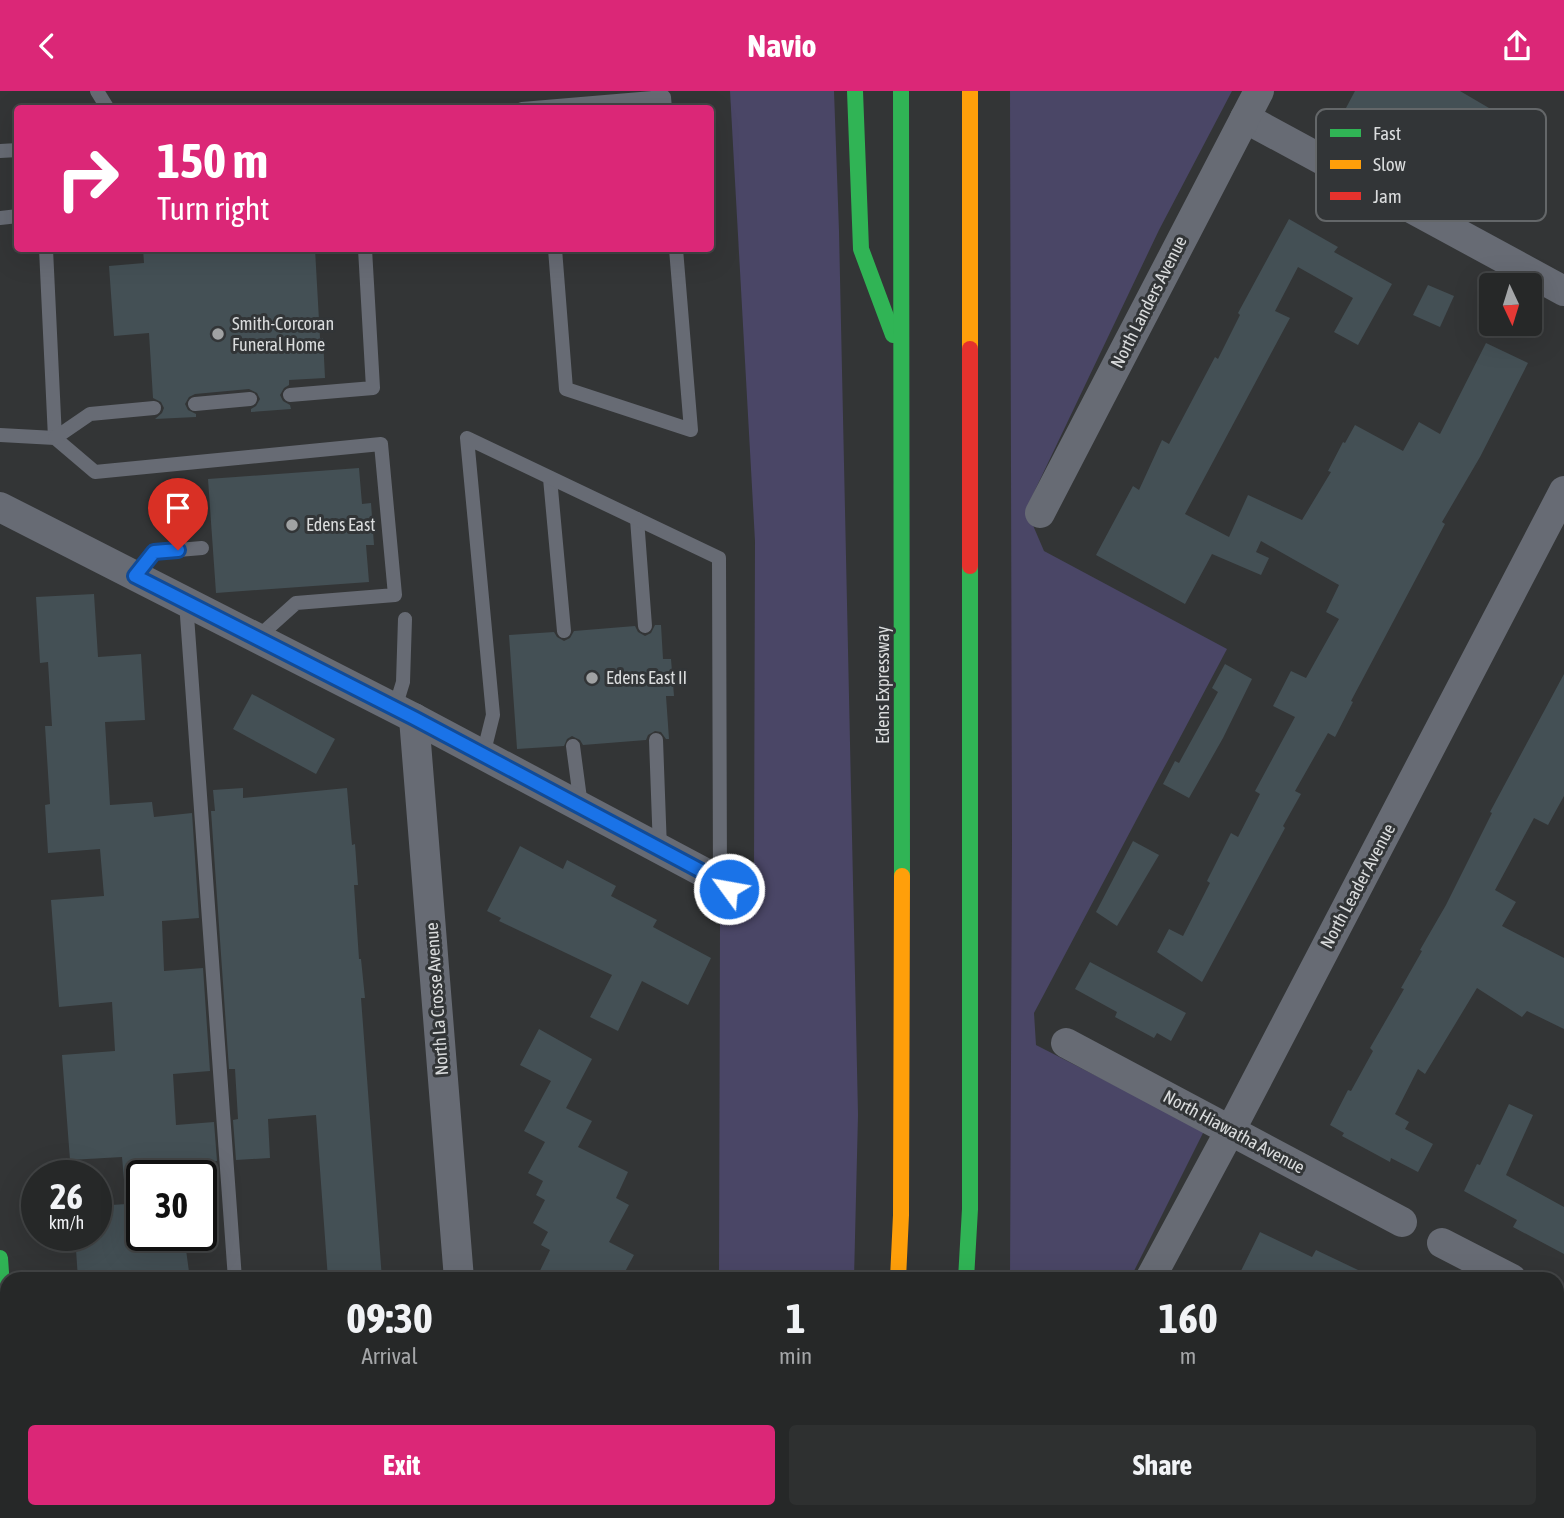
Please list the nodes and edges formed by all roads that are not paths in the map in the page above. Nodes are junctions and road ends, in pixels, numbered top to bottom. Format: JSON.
{"nodes":[{"id":1,"x":855,"y":91,"type":"edge"},
{"id":2,"x":901,"y":91,"type":"edge"},
{"id":3,"x":970,"y":91,"type":"edge"},
{"id":4,"x":1259,"y":91,"type":"edge"},
{"id":5,"x":576,"y":105,"type":"edge"},
{"id":6,"x":664,"y":105,"type":"edge"},
{"id":7,"x":1245,"y":118,"type":"junction"},
{"id":8,"x":1316,"y":157,"type":"edge"},
{"id":9,"x":1435,"y":221,"type":"edge"},
{"id":10,"x":46,"y":252,"type":"edge"},
{"id":11,"x":365,"y":252,"type":"edge"},
{"id":12,"x":555,"y":252,"type":"edge"},
{"id":13,"x":676,"y":252,"type":"edge"},
{"id":14,"x":1564,"y":291,"type":"edge"},
{"id":15,"x":902,"y":361,"type":"junction"},
{"id":16,"x":290,"y":395,"type":"dead end"},
{"id":17,"x":250,"y":399,"type":"dead end"},
{"id":18,"x":195,"y":404,"type":"dead end"},
{"id":19,"x":154,"y":408,"type":"dead end"},
{"id":20,"x":0,"y":435,"type":"edge"},
{"id":21,"x":55,"y":438,"type":"junction"},
{"id":22,"x":550,"y":478,"type":"junction"},
{"id":23,"x":1564,"y":491,"type":"edge"},
{"id":24,"x":0,"y":507,"type":"edge"},
{"id":25,"x":1040,"y":513,"type":"dead end"},
{"id":26,"x":637,"y":519,"type":"junction"},
{"id":27,"x":202,"y":548,"type":"dead end"},
{"id":28,"x":135,"y":576,"type":"junction"},
{"id":29,"x":186,"y":603,"type":"junction"},
{"id":30,"x":405,"y":619,"type":"dead end"},
{"id":31,"x":645,"y":626,"type":"dead end"},
{"id":32,"x":564,"y":631,"type":"dead end"},
{"id":33,"x":257,"y":638,"type":"junction"},
{"id":34,"x":405,"y":713,"type":"junction"},
{"id":35,"x":656,"y":740,"type":"dead end"},
{"id":36,"x":573,"y":746,"type":"dead end"},
{"id":37,"x":483,"y":755,"type":"junction"},
{"id":38,"x":582,"y":807,"type":"junction"},
{"id":39,"x":660,"y":849,"type":"junction"},
{"id":40,"x":725,"y":885,"type":"joint"},
{"id":41,"x":1066,"y":1043,"type":"dead end"},
{"id":42,"x":1230,"y":1130,"type":"junction"},
{"id":43,"x":1402,"y":1222,"type":"dead end"},
{"id":44,"x":1442,"y":1243,"type":"dead end"},
{"id":45,"x":234,"y":1272,"type":"edge"},
{"id":46,"x":457,"y":1272,"type":"edge"},
{"id":47,"x":898,"y":1272,"type":"edge"},
{"id":48,"x":966,"y":1272,"type":"edge"},
{"id":49,"x":1154,"y":1272,"type":"edge"},
{"id":50,"x":1498,"y":1272,"type":"edge"}],
"edges":[{"from":1,"to":15,"type":"main road"},
{"from":2,"to":15,"type":"main road","name":"Edens Expressway"},
{"from":3,"to":48,"type":"main road"},
{"from":4,"to":7,"type":"street","name":"North Landers Avenue"},
{"from":5,"to":6,"type":"lane"},
{"from":7,"to":8,"type":"street"},
{"from":7,"to":25,"type":"street","name":"North Landers Avenue"},
{"from":9,"to":14,"type":"street"},
{"from":10,"to":21,"type":"lane"},
{"from":11,"to":16,"type":"lane"},
{"from":12,"to":13,"type":"lane"},
{"from":15,"to":47,"type":"main road","name":"Edens Expressway"},
{"from":17,"to":18,"type":"lane"},
{"from":19,"to":21,"type":"lane"},
{"from":20,"to":21,"type":"lane"},
{"from":21,"to":33,"type":"lane"},
{"from":22,"to":26,"type":"lane"},
{"from":22,"to":32,"type":"lane"},
{"from":22,"to":37,"type":"lane"},
{"from":23,"to":42,"type":"street","name":"North Leader Avenue"},
{"from":24,"to":28,"type":"street"},
{"from":26,"to":31,"type":"lane"},
{"from":26,"to":40,"type":"lane"},
{"from":27,"to":28,"type":"lane"},
{"from":28,"to":29,"type":"street"},
{"from":29,"to":33,"type":"street"},
{"from":29,"to":45,"type":"lane"},
{"from":30,"to":34,"type":"lane"},
{"from":33,"to":34,"type":"street"},
{"from":34,"to":37,"type":"street"},
{"from":34,"to":46,"type":"street","name":"North La Crosse Avenue"},
{"from":35,"to":39,"type":"lane"},
{"from":36,"to":38,"type":"lane"},
{"from":37,"to":38,"type":"street"},
{"from":38,"to":39,"type":"street"},
{"from":39,"to":40,"type":"street"},
{"from":41,"to":42,"type":"street","name":"North Hiawatha Avenue"},
{"from":42,"to":43,"type":"street","name":"North Hiawatha Avenue"},
{"from":42,"to":49,"type":"street","name":"North Leader Avenue"},
{"from":44,"to":50,"type":"street"}]}
